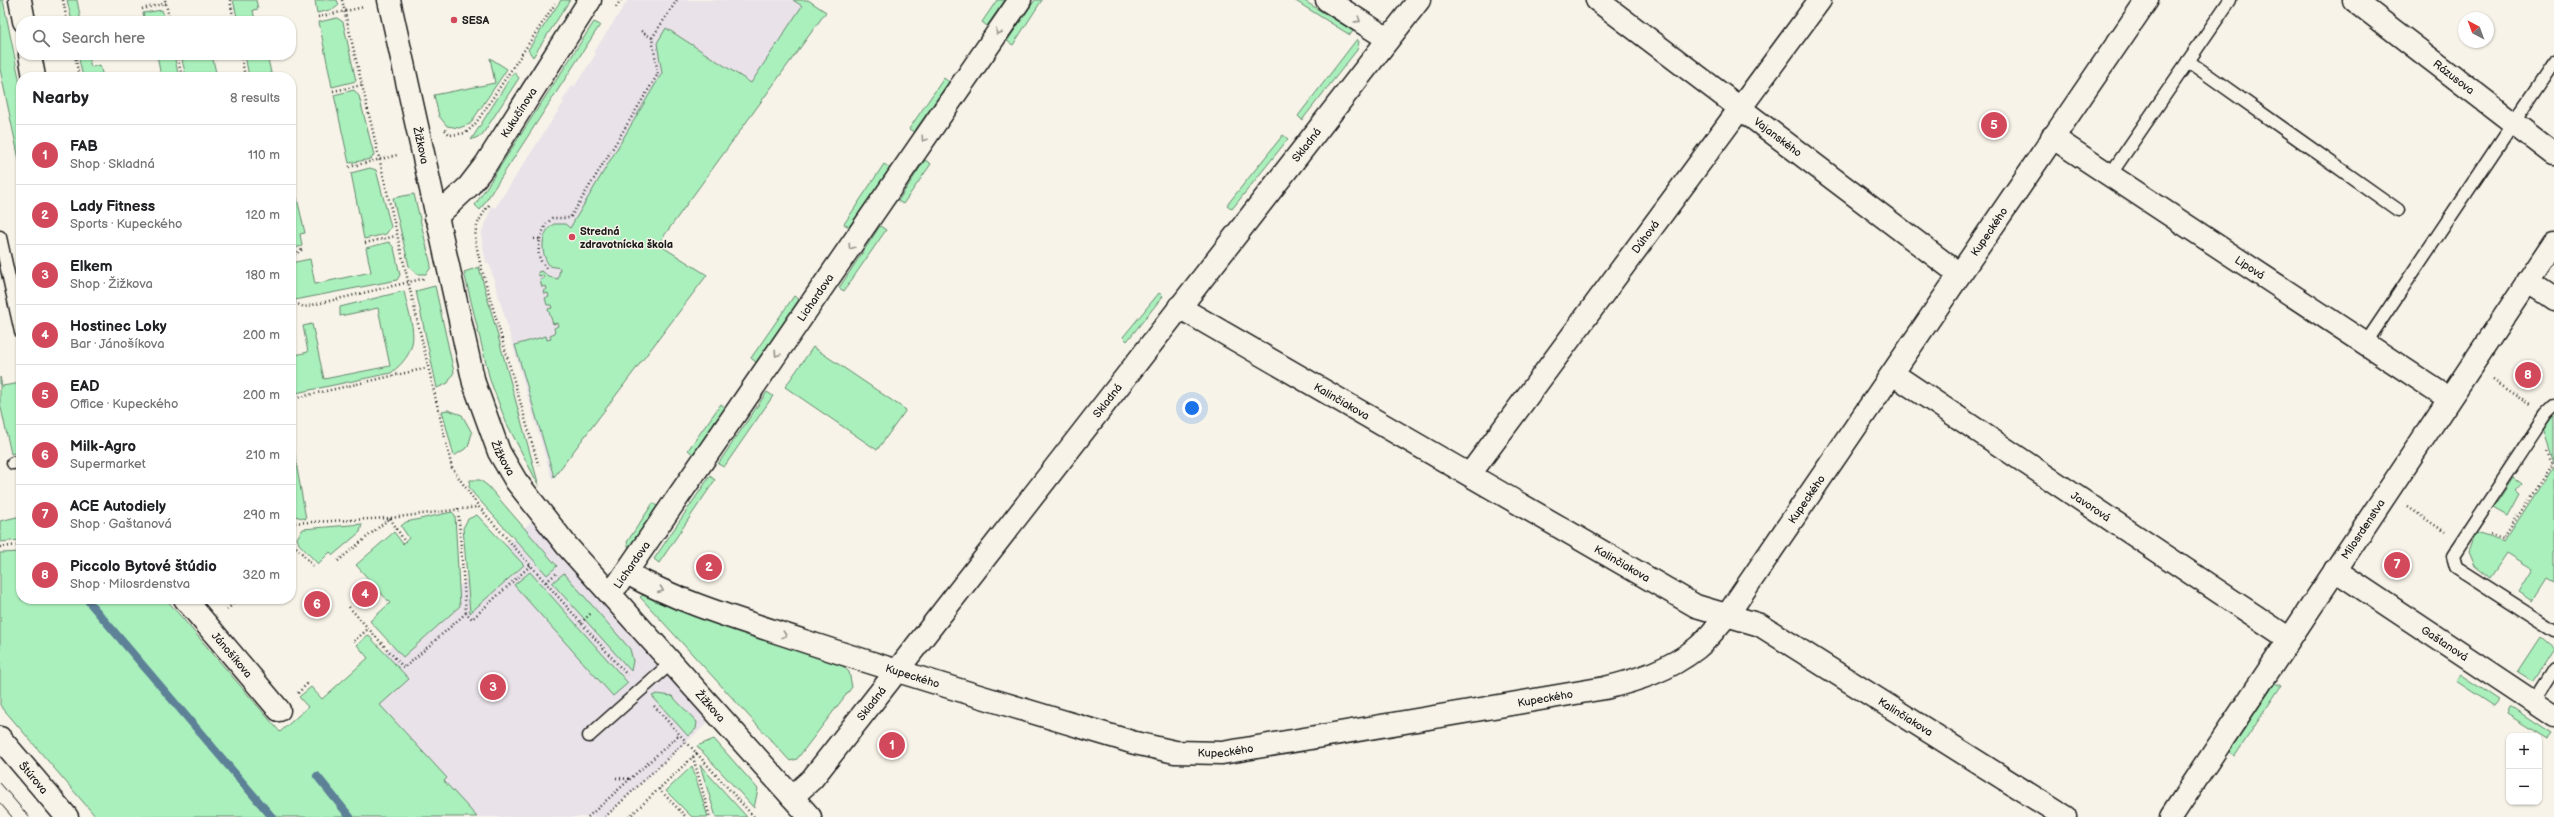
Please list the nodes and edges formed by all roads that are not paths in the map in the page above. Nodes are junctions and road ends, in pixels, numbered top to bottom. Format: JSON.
{"nodes":[{"id":1,"x":20,"y":0,"type":"edge"},
{"id":2,"x":389,"y":0,"type":"edge"},
{"id":3,"x":590,"y":0,"type":"edge"},
{"id":4,"x":1020,"y":0,"type":"edge"},
{"id":5,"x":1327,"y":0,"type":"edge"},
{"id":6,"x":1419,"y":0,"type":"edge"},
{"id":7,"x":1597,"y":0,"type":"edge"},
{"id":8,"x":1820,"y":0,"type":"edge"},
{"id":9,"x":2147,"y":0,"type":"edge"},
{"id":10,"x":2230,"y":0,"type":"edge"},
{"id":11,"x":2354,"y":0,"type":"edge"},
{"id":12,"x":23,"y":16,"type":"edge"},
{"id":13,"x":1388,"y":39,"type":"junction"},
{"id":14,"x":31,"y":60,"type":"edge"},
{"id":15,"x":2188,"y":61,"type":"junction"},
{"id":16,"x":2554,"y":62,"type":"edge"},
{"id":17,"x":33,"y":72,"type":"edge"},
{"id":18,"x":1740,"y":107,"type":"junction"},
{"id":19,"x":2514,"y":122,"type":"junction"},
{"id":20,"x":2052,"y":137,"type":"junction"},
{"id":21,"x":2554,"y":154,"type":"edge"},
{"id":22,"x":2110,"y":175,"type":"junction"},
{"id":23,"x":2398,"y":210,"type":"dead end"},
{"id":24,"x":436,"y":217,"type":"junction"},
{"id":25,"x":0,"y":237,"type":"edge"},
{"id":26,"x":2554,"y":242,"type":"edge"},
{"id":27,"x":1958,"y":274,"type":"junction"},
{"id":28,"x":2527,"y":281,"type":"junction"},
{"id":29,"x":2554,"y":299,"type":"edge"},
{"id":30,"x":1179,"y":308,"type":"junction"},
{"id":31,"x":16,"y":309,"type":"edge"},
{"id":32,"x":2365,"y":344,"type":"junction"},
{"id":33,"x":1893,"y":374,"type":"junction"},
{"id":34,"x":2448,"y":398,"type":"junction"},
{"id":35,"x":2550,"y":411,"type":"edge"},
{"id":36,"x":1470,"y":474,"type":"junction"},
{"id":37,"x":2335,"y":570,"type":"junction"},
{"id":38,"x":627,"y":573,"type":"junction"},
{"id":39,"x":610,"y":596,"type":"junction"},
{"id":40,"x":189,"y":604,"type":"edge"},
{"id":41,"x":1728,"y":614,"type":"junction"},
{"id":42,"x":2554,"y":630,"type":"edge"},
{"id":43,"x":2288,"y":638,"type":"junction"},
{"id":44,"x":671,"y":663,"type":"junction"},
{"id":45,"x":2554,"y":669,"type":"edge"},
{"id":46,"x":896,"y":672,"type":"junction"},
{"id":47,"x":2533,"y":702,"type":"junction"},
{"id":48,"x":279,"y":710,"type":"dead end"},
{"id":49,"x":2554,"y":716,"type":"edge"},
{"id":50,"x":589,"y":736,"type":"dead end"},
{"id":51,"x":0,"y":738,"type":"edge"},
{"id":52,"x":792,"y":797,"type":"junction"},
{"id":53,"x":67,"y":817,"type":"edge"},
{"id":54,"x":810,"y":817,"type":"edge"},
{"id":55,"x":2065,"y":817,"type":"edge"},
{"id":56,"x":2171,"y":817,"type":"edge"}],
"edges":[{"from":1,"to":12,"type":"street"},
{"from":2,"to":24,"type":"street","name":"Žižkova"},
{"from":3,"to":24,"type":"street","name":"Kukučínova"},
{"from":4,"to":38,"type":"street","name":"Lichardova","one_way":true},
{"from":5,"to":13,"type":"street","one_way":true},
{"from":6,"to":13,"type":"street","name":"Skladná"},
{"from":7,"to":18,"type":"street","name":"Vajanského"},
{"from":8,"to":18,"type":"street","name":"Dúhová"},
{"from":9,"to":20,"type":"street","name":"Kupeckého"},
{"from":10,"to":15,"type":"lane"},
{"from":11,"to":19,"type":"street","name":"Rázusova"},
{"from":13,"to":30,"type":"street","name":"Skladná"},
{"from":14,"to":17,"type":"street"},
{"from":15,"to":22,"type":"lane"},
{"from":15,"to":23,"type":"lane"},
{"from":16,"to":19,"type":"lane"},
{"from":18,"to":27,"type":"street","name":"Vajanského"},
{"from":18,"to":36,"type":"street","name":"Dúhová"},
{"from":19,"to":21,"type":"street","name":"Rázusova"},
{"from":19,"to":32,"type":"lane"},
{"from":20,"to":22,"type":"street","name":"Lipová"},
{"from":20,"to":27,"type":"street","name":"Kupeckého"},
{"from":22,"to":32,"type":"street","name":"Lipová"},
{"from":24,"to":39,"type":"street","name":"Žižkova"},
{"from":25,"to":31,"type":"lane"},
{"from":26,"to":28,"type":"street","name":"Milosrdenstva"},
{"from":27,"to":33,"type":"street","name":"Kupeckého"},
{"from":28,"to":29,"type":"street"},
{"from":28,"to":34,"type":"street","name":"Milosrdenstva"},
{"from":30,"to":36,"type":"street","name":"Kalinčiakova"},
{"from":30,"to":46,"type":"street","name":"Skladná"},
{"from":32,"to":34,"type":"street","name":"Lipová"},
{"from":33,"to":41,"type":"street","name":"Kupeckého"},
{"from":33,"to":43,"type":"street","name":"Javorová"},
{"from":34,"to":37,"type":"street","name":"Milosrdenstva"},
{"from":35,"to":42,"type":"lane"},
{"from":36,"to":41,"type":"street","name":"Kalinčiakova"},
{"from":37,"to":43,"type":"street","name":"Milosrdenstva"},
{"from":37,"to":47,"type":"street","name":"Gaštanová"},
{"from":38,"to":39,"type":"street","name":"Lichardova"},
{"from":38,"to":46,"type":"street","name":"Kupeckého","one_way":true},
{"from":39,"to":44,"type":"street","name":"Žižkova"},
{"from":40,"to":48,"type":"street","name":"Jánošíkova"},
{"from":41,"to":46,"type":"street","name":"Kupeckého"},
{"from":41,"to":55,"type":"street","name":"Kalinčiakova"},
{"from":43,"to":56,"type":"street","name":"Milosrdenstva"},
{"from":44,"to":50,"type":"lane"},
{"from":44,"to":52,"type":"street","name":"Žižkova"},
{"from":45,"to":47,"type":"lane"},
{"from":46,"to":52,"type":"street","name":"Skladná"},
{"from":47,"to":49,"type":"street","name":"Gaštanová"},
{"from":51,"to":53,"type":"street","name":"Štúrova"},
{"from":52,"to":54,"type":"street","name":"Žižkova"}]}
